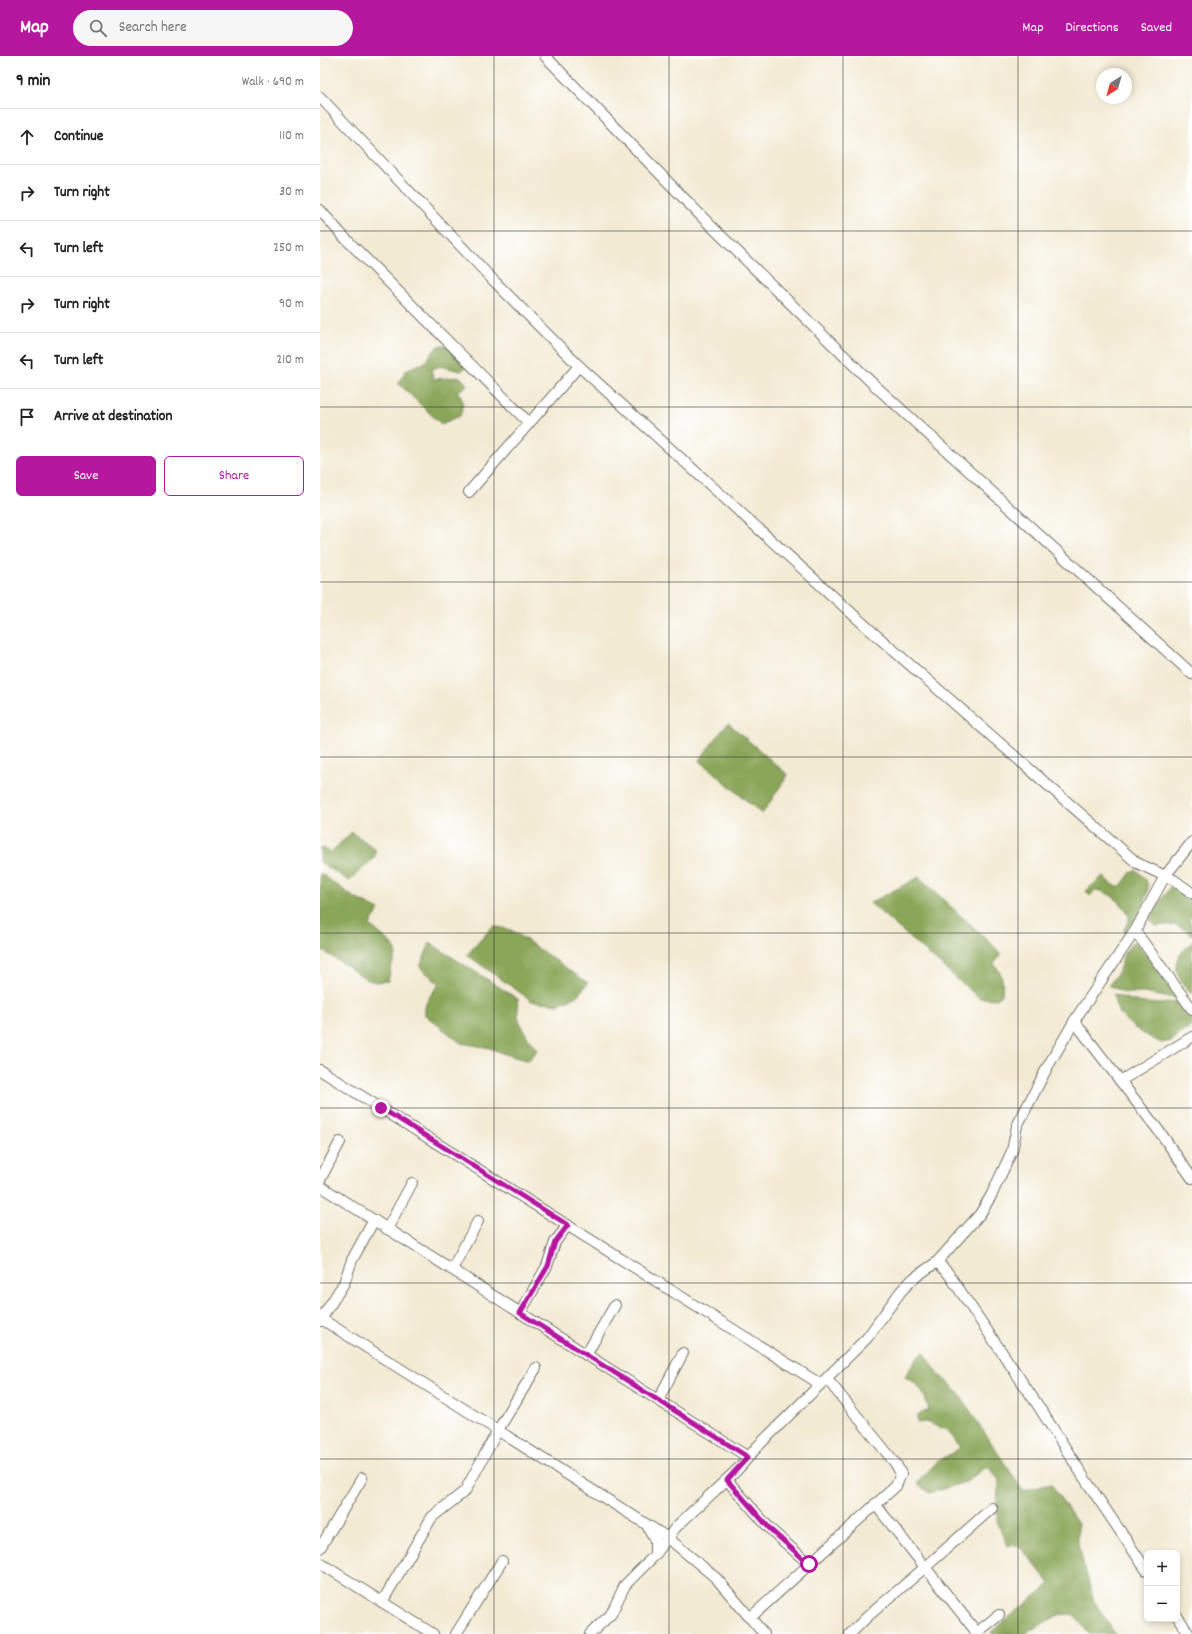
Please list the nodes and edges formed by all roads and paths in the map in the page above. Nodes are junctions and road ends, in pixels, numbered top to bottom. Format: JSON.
{"nodes":[{"id":1,"x":545,"y":56,"type":"edge"},
{"id":2,"x":320,"y":97,"type":"edge"},
{"id":3,"x":320,"y":210,"type":"edge"},
{"id":4,"x":579,"y":366,"type":"junction"},
{"id":5,"x":529,"y":423,"type":"junction"},
{"id":6,"x":469,"y":492,"type":"dead end"},
{"id":7,"x":1192,"y":674,"type":"edge"},
{"id":8,"x":1192,"y":842,"type":"edge"},
{"id":9,"x":1165,"y":876,"type":"junction"},
{"id":10,"x":1192,"y":893,"type":"edge"},
{"id":11,"x":1135,"y":931,"type":"junction"},
{"id":12,"x":1192,"y":1009,"type":"edge"},
{"id":13,"x":1074,"y":1021,"type":"junction"},
{"id":14,"x":1192,"y":1037,"type":"edge"},
{"id":15,"x":320,"y":1070,"type":"edge"},
{"id":16,"x":1120,"y":1081,"type":"junction"},
{"id":17,"x":340,"y":1142,"type":"dead end"},
{"id":18,"x":1192,"y":1178,"type":"edge"},
{"id":19,"x":320,"y":1180,"type":"edge"},
{"id":20,"x":412,"y":1183,"type":"dead end"},
{"id":21,"x":320,"y":1186,"type":"edge"},
{"id":22,"x":374,"y":1220,"type":"junction"},
{"id":23,"x":478,"y":1221,"type":"dead end"},
{"id":24,"x":568,"y":1225,"type":"junction"},
{"id":25,"x":387,"y":1228,"type":"junction"},
{"id":26,"x":937,"y":1262,"type":"junction"},
{"id":27,"x":452,"y":1269,"type":"junction"},
{"id":28,"x":615,"y":1305,"type":"dead end"},
{"id":29,"x":520,"y":1313,"type":"junction"},
{"id":30,"x":320,"y":1319,"type":"edge"},
{"id":31,"x":684,"y":1353,"type":"dead end"},
{"id":32,"x":586,"y":1355,"type":"junction"},
{"id":33,"x":536,"y":1368,"type":"dead end"},
{"id":34,"x":824,"y":1381,"type":"junction"},
{"id":35,"x":658,"y":1400,"type":"junction"},
{"id":36,"x":498,"y":1430,"type":"junction"},
{"id":37,"x":748,"y":1457,"type":"junction"},
{"id":38,"x":362,"y":1478,"type":"dead end"},
{"id":39,"x":727,"y":1480,"type":"junction"},
{"id":40,"x":875,"y":1504,"type":"junction"},
{"id":41,"x":992,"y":1508,"type":"dead end"},
{"id":42,"x":648,"y":1525,"type":"junction"},
{"id":43,"x":668,"y":1538,"type":"junction"},
{"id":44,"x":320,"y":1548,"type":"edge"},
{"id":45,"x":655,"y":1555,"type":"junction"},
{"id":46,"x":502,"y":1561,"type":"dead end"},
{"id":47,"x":320,"y":1563,"type":"edge"},
{"id":48,"x":809,"y":1564,"type":"junction"},
{"id":49,"x":1144,"y":1566,"type":"edge"},
{"id":50,"x":926,"y":1568,"type":"junction"},
{"id":51,"x":382,"y":1602,"type":"junction"},
{"id":52,"x":998,"y":1615,"type":"dead end"},
{"id":53,"x":750,"y":1617,"type":"junction"},
{"id":54,"x":1180,"y":1620,"type":"edge"},
{"id":55,"x":977,"y":1633,"type":"edge"},
{"id":56,"x":433,"y":1634,"type":"edge"},
{"id":57,"x":456,"y":1634,"type":"edge"},
{"id":58,"x":590,"y":1634,"type":"edge"},
{"id":59,"x":764,"y":1634,"type":"edge"},
{"id":60,"x":850,"y":1634,"type":"edge"},
{"id":61,"x":1189,"y":1634,"type":"edge"}],
"edges":[{"from":1,"to":7,"type":"street"},
{"from":2,"to":4,"type":"street"},
{"from":3,"to":5,"type":"street"},
{"from":4,"to":5,"type":"street"},
{"from":4,"to":9,"type":"street"},
{"from":5,"to":6,"type":"street"},
{"from":8,"to":9,"type":"street"},
{"from":9,"to":10,"type":"street"},
{"from":9,"to":11,"type":"street"},
{"from":11,"to":12,"type":"street"},
{"from":11,"to":13,"type":"street"},
{"from":13,"to":16,"type":"street"},
{"from":13,"to":26,"type":"street"},
{"from":14,"to":16,"type":"street"},
{"from":15,"to":24,"type":"street"},
{"from":16,"to":18,"type":"street"},
{"from":17,"to":19,"type":"street"},
{"from":20,"to":25,"type":"street"},
{"from":21,"to":22,"type":"street"},
{"from":22,"to":25,"type":"street"},
{"from":22,"to":30,"type":"street"},
{"from":23,"to":27,"type":"street"},
{"from":24,"to":29,"type":"street"},
{"from":24,"to":34,"type":"street"},
{"from":25,"to":27,"type":"street"},
{"from":26,"to":34,"type":"street"},
{"from":26,"to":49,"type":"street"},
{"from":27,"to":29,"type":"street"},
{"from":28,"to":32,"type":"street"},
{"from":29,"to":32,"type":"street"},
{"from":30,"to":36,"type":"street"},
{"from":31,"to":35,"type":"street"},
{"from":32,"to":35,"type":"street"},
{"from":33,"to":36,"type":"street"},
{"from":34,"to":37,"type":"street"},
{"from":34,"to":40,"type":"street"},
{"from":35,"to":37,"type":"street"},
{"from":36,"to":42,"type":"street"},
{"from":36,"to":51,"type":"street"},
{"from":37,"to":39,"type":"street"},
{"from":38,"to":44,"type":"street"},
{"from":39,"to":43,"type":"street"},
{"from":39,"to":48,"type":"street"},
{"from":40,"to":48,"type":"street"},
{"from":40,"to":50,"type":"street"},
{"from":41,"to":50,"type":"street"},
{"from":42,"to":43,"type":"street"},
{"from":42,"to":45,"type":"street"},
{"from":43,"to":45,"type":"street"},
{"from":43,"to":53,"type":"street"},
{"from":45,"to":58,"type":"street"},
{"from":46,"to":57,"type":"street"},
{"from":47,"to":51,"type":"street"},
{"from":48,"to":53,"type":"street"},
{"from":50,"to":55,"type":"street"},
{"from":50,"to":60,"type":"street"},
{"from":51,"to":56,"type":"street"},
{"from":52,"to":55,"type":"street"},
{"from":53,"to":59,"type":"street"},
{"from":54,"to":61,"type":"street"}]}
